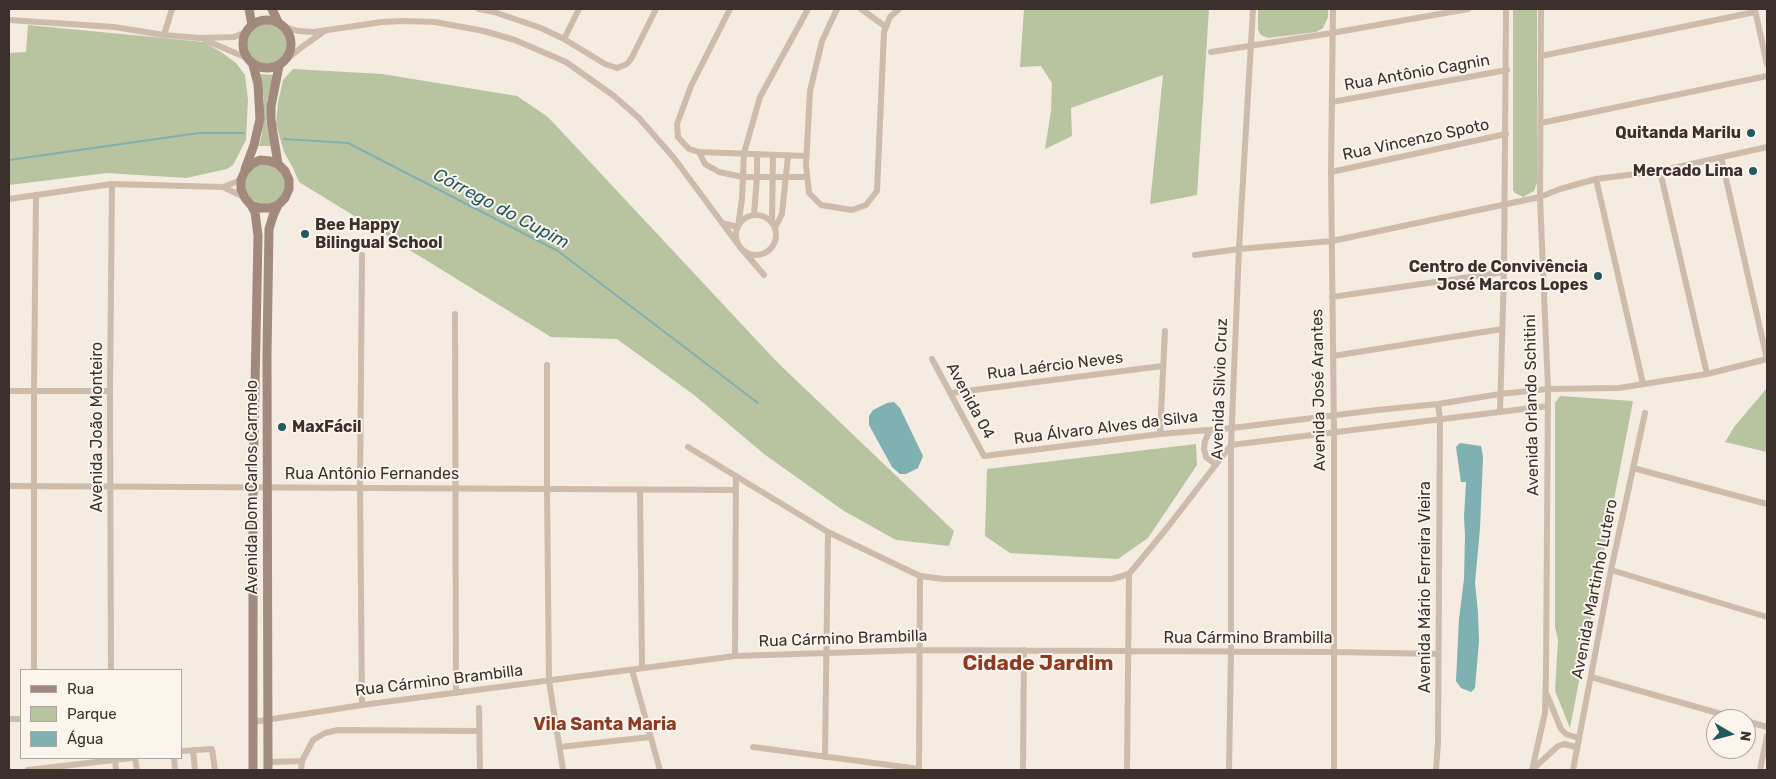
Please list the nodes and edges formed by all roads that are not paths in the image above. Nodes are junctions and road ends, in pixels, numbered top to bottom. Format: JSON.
{"nodes":[{"id":1,"x":172,"y":9,"type":"edge"},
{"id":2,"x":249,"y":9,"type":"edge"},
{"id":3,"x":272,"y":9,"type":"edge"},
{"id":4,"x":479,"y":9,"type":"edge"},
{"id":5,"x":580,"y":9,"type":"edge"},
{"id":6,"x":656,"y":9,"type":"edge"},
{"id":7,"x":730,"y":9,"type":"edge"},
{"id":8,"x":808,"y":9,"type":"edge"},
{"id":9,"x":837,"y":9,"type":"edge"},
{"id":10,"x":861,"y":9,"type":"edge"},
{"id":11,"x":899,"y":9,"type":"edge"},
{"id":12,"x":1253,"y":9,"type":"edge"},
{"id":13,"x":1333,"y":9,"type":"edge"},
{"id":14,"x":1468,"y":9,"type":"edge"},
{"id":15,"x":1506,"y":9,"type":"edge"},
{"id":16,"x":1541,"y":9,"type":"edge"},
{"id":17,"x":1755,"y":10,"type":"edge"},
{"id":18,"x":9,"y":20,"type":"edge"},
{"id":19,"x":281,"y":24,"type":"junction"},
{"id":20,"x":886,"y":27,"type":"junction"},
{"id":21,"x":249,"y":29,"type":"junction"},
{"id":22,"x":326,"y":30,"type":"junction"},
{"id":23,"x":1332,"y":33,"type":"junction"},
{"id":24,"x":164,"y":35,"type":"junction"},
{"id":25,"x":199,"y":38,"type":"junction"},
{"id":26,"x":564,"y":39,"type":"junction"},
{"id":27,"x":1251,"y":46,"type":"junction"},
{"id":28,"x":1211,"y":52,"type":"dead end"},
{"id":29,"x":1541,"y":56,"type":"junction"},
{"id":30,"x":250,"y":61,"type":"junction"},
{"id":31,"x":283,"y":63,"type":"junction"},
{"id":32,"x":1767,"y":64,"type":"edge"},
{"id":33,"x":1506,"y":70,"type":"junction"},
{"id":34,"x":1767,"y":76,"type":"edge"},
{"id":35,"x":1332,"y":102,"type":"junction"},
{"id":36,"x":1541,"y":123,"type":"junction"},
{"id":37,"x":1506,"y":134,"type":"junction"},
{"id":38,"x":1767,"y":147,"type":"edge"},
{"id":39,"x":699,"y":152,"type":"junction"},
{"id":40,"x":744,"y":153,"type":"junction"},
{"id":41,"x":757,"y":154,"type":"junction"},
{"id":42,"x":773,"y":155,"type":"junction"},
{"id":43,"x":788,"y":156,"type":"junction"},
{"id":44,"x":806,"y":156,"type":"junction"},
{"id":45,"x":1721,"y":157,"type":"junction"},
{"id":46,"x":278,"y":164,"type":"junction"},
{"id":47,"x":1660,"y":171,"type":"junction"},
{"id":48,"x":1331,"y":172,"type":"junction"},
{"id":49,"x":243,"y":175,"type":"junction"},
{"id":50,"x":743,"y":177,"type":"junction"},
{"id":51,"x":757,"y":177,"type":"junction"},
{"id":52,"x":785,"y":177,"type":"junction"},
{"id":53,"x":807,"y":177,"type":"junction"},
{"id":54,"x":772,"y":178,"type":"junction"},
{"id":55,"x":1596,"y":179,"type":"junction"},
{"id":56,"x":112,"y":184,"type":"junction"},
{"id":57,"x":222,"y":187,"type":"junction"},
{"id":58,"x":36,"y":195,"type":"junction"},
{"id":59,"x":1540,"y":197,"type":"junction"},
{"id":60,"x":9,"y":199,"type":"edge"},
{"id":61,"x":248,"y":201,"type":"junction"},
{"id":62,"x":278,"y":205,"type":"junction"},
{"id":63,"x":1505,"y":205,"type":"junction"},
{"id":64,"x":754,"y":215,"type":"junction"},
{"id":65,"x":722,"y":223,"type":"junction"},
{"id":66,"x":774,"y":225,"type":"junction"},
{"id":67,"x":738,"y":227,"type":"junction"},
{"id":68,"x":1332,"y":241,"type":"junction"},
{"id":69,"x":740,"y":247,"type":"junction"},
{"id":70,"x":1239,"y":249,"type":"junction"},
{"id":71,"x":362,"y":255,"type":"dead end"},
{"id":72,"x":763,"y":255,"type":"junction"},
{"id":73,"x":1195,"y":256,"type":"dead end"},
{"id":74,"x":1504,"y":272,"type":"junction"},
{"id":75,"x":1332,"y":296,"type":"junction"},
{"id":76,"x":455,"y":314,"type":"dead end"},
{"id":77,"x":1502,"y":329,"type":"junction"},
{"id":78,"x":1164,"y":331,"type":"dead end"},
{"id":79,"x":1333,"y":356,"type":"junction"},
{"id":80,"x":932,"y":359,"type":"dead end"},
{"id":81,"x":1767,"y":359,"type":"edge"},
{"id":82,"x":548,"y":365,"type":"dead end"},
{"id":83,"x":1162,"y":366,"type":"junction"},
{"id":84,"x":1707,"y":374,"type":"junction"},
{"id":85,"x":1644,"y":384,"type":"junction"},
{"id":86,"x":1548,"y":389,"type":"junction"},
{"id":87,"x":9,"y":391,"type":"edge"},
{"id":88,"x":34,"y":391,"type":"junction"},
{"id":89,"x":110,"y":392,"type":"junction"},
{"id":90,"x":951,"y":393,"type":"junction"},
{"id":91,"x":1500,"y":394,"type":"junction"},
{"id":92,"x":1438,"y":404,"type":"junction"},
{"id":93,"x":1548,"y":406,"type":"junction"},
{"id":94,"x":1500,"y":411,"type":"junction"},
{"id":95,"x":1645,"y":413,"type":"dead end"},
{"id":96,"x":1333,"y":415,"type":"junction"},
{"id":97,"x":1440,"y":419,"type":"junction"},
{"id":98,"x":1232,"y":428,"type":"junction"},
{"id":99,"x":1210,"y":430,"type":"junction"},
{"id":100,"x":1334,"y":431,"type":"junction"},
{"id":101,"x":1160,"y":434,"type":"junction"},
{"id":102,"x":1231,"y":444,"type":"junction"},
{"id":103,"x":688,"y":447,"type":"dead end"},
{"id":104,"x":984,"y":456,"type":"joint"},
{"id":105,"x":1216,"y":465,"type":"junction"},
{"id":106,"x":1633,"y":468,"type":"junction"},
{"id":107,"x":736,"y":476,"type":"junction"},
{"id":108,"x":9,"y":486,"type":"edge"},
{"id":109,"x":35,"y":486,"type":"junction"},
{"id":110,"x":110,"y":486,"type":"junction"},
{"id":111,"x":253,"y":487,"type":"junction"},
{"id":112,"x":360,"y":487,"type":"junction"},
{"id":113,"x":267,"y":488,"type":"junction"},
{"id":114,"x":454,"y":488,"type":"junction"},
{"id":115,"x":546,"y":489,"type":"junction"},
{"id":116,"x":640,"y":490,"type":"junction"},
{"id":117,"x":736,"y":490,"type":"junction"},
{"id":118,"x":1767,"y":504,"type":"edge"},
{"id":119,"x":828,"y":532,"type":"junction"},
{"id":120,"x":1611,"y":570,"type":"junction"},
{"id":121,"x":1129,"y":574,"type":"junction"},
{"id":122,"x":920,"y":576,"type":"junction"},
{"id":123,"x":253,"y":592,"type":"junction"},
{"id":124,"x":268,"y":592,"type":"junction"},
{"id":125,"x":1767,"y":617,"type":"edge"},
{"id":126,"x":920,"y":650,"type":"junction"},
{"id":127,"x":1024,"y":650,"type":"junction"},
{"id":128,"x":1128,"y":651,"type":"junction"},
{"id":129,"x":828,"y":652,"type":"junction"},
{"id":130,"x":1231,"y":652,"type":"junction"},
{"id":131,"x":1334,"y":652,"type":"junction"},
{"id":132,"x":1438,"y":654,"type":"junction"},
{"id":133,"x":735,"y":656,"type":"junction"},
{"id":134,"x":642,"y":668,"type":"junction"},
{"id":135,"x":34,"y":669,"type":"edge"},
{"id":136,"x":111,"y":669,"type":"edge"},
{"id":137,"x":632,"y":670,"type":"junction"},
{"id":138,"x":1591,"y":677,"type":"junction"},
{"id":139,"x":549,"y":681,"type":"junction"},
{"id":140,"x":1546,"y":691,"type":"junction"},
{"id":141,"x":456,"y":693,"type":"junction"},
{"id":142,"x":362,"y":705,"type":"junction"},
{"id":143,"x":479,"y":708,"type":"dead end"},
{"id":144,"x":1706,"y":710,"type":"edge"},
{"id":145,"x":269,"y":720,"type":"junction"},
{"id":146,"x":253,"y":722,"type":"junction"},
{"id":147,"x":479,"y":731,"type":"junction"},
{"id":148,"x":1767,"y":736,"type":"edge"},
{"id":149,"x":650,"y":737,"type":"junction"},
{"id":150,"x":1578,"y":738,"type":"junction"},
{"id":151,"x":560,"y":747,"type":"junction"},
{"id":152,"x":753,"y":747,"type":"dead end"},
{"id":153,"x":1576,"y":747,"type":"junction"},
{"id":154,"x":193,"y":750,"type":"junction"},
{"id":155,"x":182,"y":752,"type":"edge"},
{"id":156,"x":825,"y":757,"type":"junction"},
{"id":157,"x":115,"y":759,"type":"joint"},
{"id":158,"x":302,"y":761,"type":"junction"},
{"id":159,"x":268,"y":766,"type":"edge"},
{"id":160,"x":76,"y":767,"type":"edge"},
{"id":161,"x":56,"y":769,"type":"edge"},
{"id":162,"x":918,"y":769,"type":"edge"},
{"id":163,"x":28,"y":770,"type":"edge"},
{"id":164,"x":116,"y":770,"type":"edge"},
{"id":165,"x":196,"y":770,"type":"edge"},
{"id":166,"x":215,"y":770,"type":"edge"},
{"id":167,"x":253,"y":770,"type":"edge"},
{"id":168,"x":301,"y":770,"type":"edge"},
{"id":169,"x":480,"y":770,"type":"edge"},
{"id":170,"x":563,"y":770,"type":"edge"},
{"id":171,"x":660,"y":770,"type":"edge"},
{"id":172,"x":1023,"y":770,"type":"edge"},
{"id":173,"x":1127,"y":770,"type":"edge"},
{"id":174,"x":1229,"y":770,"type":"edge"},
{"id":175,"x":1334,"y":770,"type":"edge"},
{"id":176,"x":1436,"y":770,"type":"edge"},
{"id":177,"x":1532,"y":770,"type":"edge"},
{"id":178,"x":1572,"y":770,"type":"edge"},
{"id":179,"x":1760,"y":770,"type":"edge"}],
"edges":[{"from":1,"to":24,"type":"street"},
{"from":2,"to":21,"type":"street"},
{"from":3,"to":19,"type":"street"},
{"from":4,"to":26,"type":"street"},
{"from":5,"to":26,"type":"street"},
{"from":6,"to":26,"type":"street"},
{"from":7,"to":39,"type":"street"},
{"from":8,"to":40,"type":"street"},
{"from":9,"to":44,"type":"street"},
{"from":10,"to":20,"type":"street"},
{"from":11,"to":20,"type":"street"},
{"from":12,"to":27,"type":"street","name":"Avenida Silvio Cruz"},
{"from":13,"to":23,"type":"street","name":"Avenida José Arantes"},
{"from":14,"to":23,"type":"street"},
{"from":15,"to":33,"type":"street","name":"Avenida Orlando Schitini"},
{"from":16,"to":29,"type":"street","name":"Avenida Orlando Schitini"},
{"from":17,"to":29,"type":"street"},
{"from":17,"to":32,"type":"street"},
{"from":18,"to":24,"type":"street"},
{"from":19,"to":21,"type":"street"},
{"from":19,"to":22,"type":"street"},
{"from":19,"to":31,"type":"street"},
{"from":20,"to":53,"type":"street"},
{"from":21,"to":25,"type":"street"},
{"from":21,"to":30,"type":"street"},
{"from":22,"to":31,"type":"street"},
{"from":22,"to":65,"type":"street"},
{"from":23,"to":27,"type":"street"},
{"from":23,"to":35,"type":"street","name":"Avenida José Arantes"},
{"from":24,"to":25,"type":"street"},
{"from":25,"to":30,"type":"street"},
{"from":27,"to":28,"type":"street"},
{"from":27,"to":70,"type":"street","name":"Avenida Silvio Cruz"},
{"from":29,"to":36,"type":"street","name":"Avenida Orlando Schitini"},
{"from":30,"to":31,"type":"street"},
{"from":30,"to":49,"type":"street"},
{"from":31,"to":46,"type":"street"},
{"from":33,"to":35,"type":"street","name":"Rua Antônio Cagnin"},
{"from":33,"to":37,"type":"street","name":"Avenida Orlando Schitini"},
{"from":34,"to":36,"type":"street"},
{"from":35,"to":48,"type":"street","name":"Avenida José Arantes"},
{"from":36,"to":59,"type":"street","name":"Avenida Orlando Schitini"},
{"from":37,"to":48,"type":"street","name":"Rua Vincenzo Spoto"},
{"from":37,"to":63,"type":"street","name":"Avenida Orlando Schitini"},
{"from":38,"to":45,"type":"street"},
{"from":39,"to":40,"type":"street"},
{"from":39,"to":50,"type":"street"},
{"from":40,"to":41,"type":"street"},
{"from":40,"to":50,"type":"street"},
{"from":41,"to":42,"type":"street"},
{"from":41,"to":51,"type":"street"},
{"from":42,"to":43,"type":"street"},
{"from":42,"to":54,"type":"street"},
{"from":43,"to":44,"type":"street"},
{"from":43,"to":52,"type":"street"},
{"from":44,"to":53,"type":"street"},
{"from":45,"to":47,"type":"street"},
{"from":45,"to":81,"type":"street"},
{"from":46,"to":49,"type":"street"},
{"from":46,"to":62,"type":"street"},
{"from":47,"to":55,"type":"street"},
{"from":47,"to":84,"type":"street"},
{"from":48,"to":68,"type":"street","name":"Avenida José Arantes"},
{"from":49,"to":57,"type":"street"},
{"from":49,"to":61,"type":"street"},
{"from":50,"to":51,"type":"street"},
{"from":50,"to":67,"type":"street"},
{"from":51,"to":54,"type":"street"},
{"from":51,"to":64,"type":"street"},
{"from":52,"to":53,"type":"street"},
{"from":52,"to":54,"type":"street"},
{"from":52,"to":66,"type":"street"},
{"from":54,"to":66,"type":"street"},
{"from":55,"to":59,"type":"street"},
{"from":55,"to":85,"type":"street"},
{"from":56,"to":57,"type":"street"},
{"from":56,"to":58,"type":"street"},
{"from":56,"to":89,"type":"street","name":"Avenida João Monteiro"},
{"from":57,"to":61,"type":"street"},
{"from":58,"to":60,"type":"street"},
{"from":58,"to":88,"type":"street"},
{"from":59,"to":63,"type":"street"},
{"from":59,"to":86,"type":"street","name":"Avenida Orlando Schitini"},
{"from":61,"to":62,"type":"street"},
{"from":61,"to":111,"type":"street","name":"Avenida Dom Carlos Carmelo"},
{"from":62,"to":113,"type":"street","name":"Avenida Dom Carlos Carmelo"},
{"from":63,"to":68,"type":"street"},
{"from":63,"to":74,"type":"street","name":"Avenida Orlando Schitini"},
{"from":64,"to":66,"type":"street"},
{"from":64,"to":67,"type":"street"},
{"from":65,"to":67,"type":"street"},
{"from":65,"to":69,"type":"street"},
{"from":66,"to":72,"type":"street"},
{"from":67,"to":69,"type":"street"},
{"from":68,"to":70,"type":"street"},
{"from":68,"to":75,"type":"street","name":"Avenida José Arantes"},
{"from":69,"to":72,"type":"street"},
{"from":69,"to":72,"type":"street"},
{"from":70,"to":73,"type":"street"},
{"from":70,"to":98,"type":"street","name":"Avenida Silvio Cruz"},
{"from":71,"to":112,"type":"street"},
{"from":74,"to":75,"type":"street"},
{"from":74,"to":77,"type":"street","name":"Avenida Orlando Schitini"},
{"from":75,"to":79,"type":"street","name":"Avenida José Arantes"},
{"from":76,"to":114,"type":"street"},
{"from":77,"to":79,"type":"street"},
{"from":77,"to":91,"type":"street","name":"Avenida Orlando Schitini"},
{"from":78,"to":83,"type":"street"},
{"from":79,"to":96,"type":"street","name":"Avenida José Arantes"},
{"from":80,"to":90,"type":"street","name":"Avenida 04"},
{"from":81,"to":84,"type":"street","name":"Rua Álvaro Alves da Silva"},
{"from":82,"to":115,"type":"street"},
{"from":83,"to":90,"type":"street","name":"Rua Laércio Neves"},
{"from":83,"to":101,"type":"street"},
{"from":84,"to":85,"type":"street","name":"Rua Álvaro Alves da Silva"},
{"from":85,"to":86,"type":"street","name":"Rua Álvaro Alves da Silva"},
{"from":86,"to":91,"type":"street","name":"Rua Álvaro Alves da Silva"},
{"from":86,"to":93,"type":"street","name":"Avenida Orlando Schitini"},
{"from":87,"to":88,"type":"street"},
{"from":88,"to":89,"type":"street"},
{"from":88,"to":109,"type":"street"},
{"from":89,"to":110,"type":"street","name":"Avenida João Monteiro"},
{"from":90,"to":104,"type":"street","name":"Avenida 04"},
{"from":91,"to":92,"type":"street","name":"Rua Álvaro Alves da Silva"},
{"from":91,"to":94,"type":"street","name":"Avenida Orlando Schitini"},
{"from":92,"to":96,"type":"street","name":"Rua Álvaro Alves da Silva"},
{"from":92,"to":97,"type":"street","name":"Avenida Mário Ferreira Vieira"},
{"from":93,"to":94,"type":"street"},
{"from":93,"to":140,"type":"street","name":"Avenida Orlando Schitini"},
{"from":94,"to":97,"type":"street"},
{"from":95,"to":106,"type":"street","name":"Avenida Martinho Lutero"},
{"from":96,"to":98,"type":"street","name":"Rua Álvaro Alves da Silva"},
{"from":96,"to":100,"type":"street","name":"Avenida José Arantes"},
{"from":97,"to":100,"type":"street"},
{"from":97,"to":132,"type":"street","name":"Avenida Mário Ferreira Vieira"},
{"from":98,"to":99,"type":"street","name":"Rua Álvaro Alves da Silva"},
{"from":98,"to":102,"type":"street","name":"Avenida Silvio Cruz"},
{"from":99,"to":101,"type":"street","name":"Rua Álvaro Alves da Silva"},
{"from":99,"to":105,"type":"street"},
{"from":100,"to":102,"type":"street"},
{"from":100,"to":131,"type":"street","name":"Avenida José Arantes"},
{"from":101,"to":104,"type":"street","name":"Rua Álvaro Alves da Silva"},
{"from":102,"to":105,"type":"street"},
{"from":102,"to":130,"type":"street","name":"Avenida Silvio Cruz"},
{"from":103,"to":107,"type":"street"},
{"from":105,"to":121,"type":"street"},
{"from":106,"to":118,"type":"street"},
{"from":106,"to":120,"type":"street","name":"Avenida Martinho Lutero"},
{"from":107,"to":117,"type":"street"},
{"from":107,"to":119,"type":"street"},
{"from":108,"to":109,"type":"street","name":"Rua Antônio Fernandes"},
{"from":109,"to":110,"type":"street","name":"Rua Antônio Fernandes"},
{"from":109,"to":135,"type":"street"},
{"from":110,"to":111,"type":"street","name":"Rua Antônio Fernandes"},
{"from":110,"to":136,"type":"street","name":"Avenida João Monteiro"},
{"from":111,"to":113,"type":"street","name":"Rua Antônio Fernandes"},
{"from":111,"to":123,"type":"street","name":"Avenida Dom Carlos Carmelo"},
{"from":112,"to":113,"type":"street","name":"Rua Antônio Fernandes"},
{"from":112,"to":114,"type":"street","name":"Rua Antônio Fernandes"},
{"from":112,"to":142,"type":"street"},
{"from":113,"to":124,"type":"street","name":"Avenida Dom Carlos Carmelo"},
{"from":114,"to":115,"type":"street","name":"Rua Antônio Fernandes"},
{"from":114,"to":141,"type":"street"},
{"from":115,"to":116,"type":"street","name":"Rua Antônio Fernandes"},
{"from":115,"to":139,"type":"street"},
{"from":116,"to":117,"type":"street","name":"Rua Antônio Fernandes"},
{"from":116,"to":134,"type":"street"},
{"from":117,"to":133,"type":"street"},
{"from":119,"to":122,"type":"street"},
{"from":119,"to":129,"type":"street"},
{"from":120,"to":125,"type":"street"},
{"from":120,"to":138,"type":"street","name":"Avenida Martinho Lutero"},
{"from":121,"to":122,"type":"street"},
{"from":121,"to":128,"type":"street"},
{"from":122,"to":126,"type":"street"},
{"from":123,"to":124,"type":"street"},
{"from":123,"to":146,"type":"street","name":"Avenida Dom Carlos Carmelo"},
{"from":124,"to":145,"type":"street","name":"Avenida Dom Carlos Carmelo"},
{"from":126,"to":127,"type":"street","name":"Rua Cármino Brambilla"},
{"from":126,"to":129,"type":"street","name":"Rua Cármino Brambilla"},
{"from":126,"to":162,"type":"street"},
{"from":127,"to":128,"type":"street","name":"Rua Cármino Brambilla"},
{"from":127,"to":172,"type":"street"},
{"from":128,"to":130,"type":"street","name":"Rua Cármino Brambilla"},
{"from":128,"to":173,"type":"street"},
{"from":129,"to":133,"type":"street","name":"Rua Cármino Brambilla"},
{"from":129,"to":156,"type":"street"},
{"from":130,"to":131,"type":"street","name":"Rua Cármino Brambilla"},
{"from":130,"to":174,"type":"street","name":"Avenida Silvio Cruz"},
{"from":131,"to":132,"type":"street","name":"Rua Cármino Brambilla"},
{"from":131,"to":175,"type":"street","name":"Avenida José Arantes"},
{"from":132,"to":176,"type":"street","name":"Avenida Mário Ferreira Vieira"},
{"from":133,"to":134,"type":"street","name":"Rua Cármino Brambilla"},
{"from":134,"to":137,"type":"street","name":"Rua Cármino Brambilla"},
{"from":137,"to":139,"type":"street","name":"Rua Cármino Brambilla"},
{"from":137,"to":149,"type":"street"},
{"from":138,"to":144,"type":"street"},
{"from":138,"to":150,"type":"street","name":"Avenida Martinho Lutero"},
{"from":139,"to":141,"type":"street","name":"Rua Cármino Brambilla"},
{"from":139,"to":151,"type":"street"},
{"from":140,"to":150,"type":"street"},
{"from":140,"to":177,"type":"street","name":"Avenida Orlando Schitini"},
{"from":141,"to":142,"type":"street","name":"Rua Cármino Brambilla"},
{"from":142,"to":145,"type":"street","name":"Rua Cármino Brambilla"},
{"from":143,"to":147,"type":"street"},
{"from":145,"to":146,"type":"street","name":"Rua Cármino Brambilla"},
{"from":145,"to":159,"type":"street","name":"Avenida Dom Carlos Carmelo"},
{"from":146,"to":167,"type":"street","name":"Avenida Dom Carlos Carmelo"},
{"from":147,"to":158,"type":"street"},
{"from":147,"to":169,"type":"street"},
{"from":148,"to":179,"type":"street"},
{"from":149,"to":151,"type":"street"},
{"from":149,"to":171,"type":"street"},
{"from":150,"to":153,"type":"street","name":"Avenida Martinho Lutero"},
{"from":151,"to":170,"type":"street"},
{"from":152,"to":156,"type":"street"},
{"from":153,"to":177,"type":"street"},
{"from":153,"to":178,"type":"street","name":"Avenida Martinho Lutero"},
{"from":154,"to":155,"type":"street"},
{"from":154,"to":165,"type":"street"},
{"from":154,"to":166,"type":"street"},
{"from":156,"to":162,"type":"street"},
{"from":157,"to":160,"type":"street"},
{"from":157,"to":164,"type":"street"},
{"from":158,"to":159,"type":"street"},
{"from":158,"to":168,"type":"street"},
{"from":160,"to":161,"type":"street"},
{"from":161,"to":163,"type":"street"}]}
